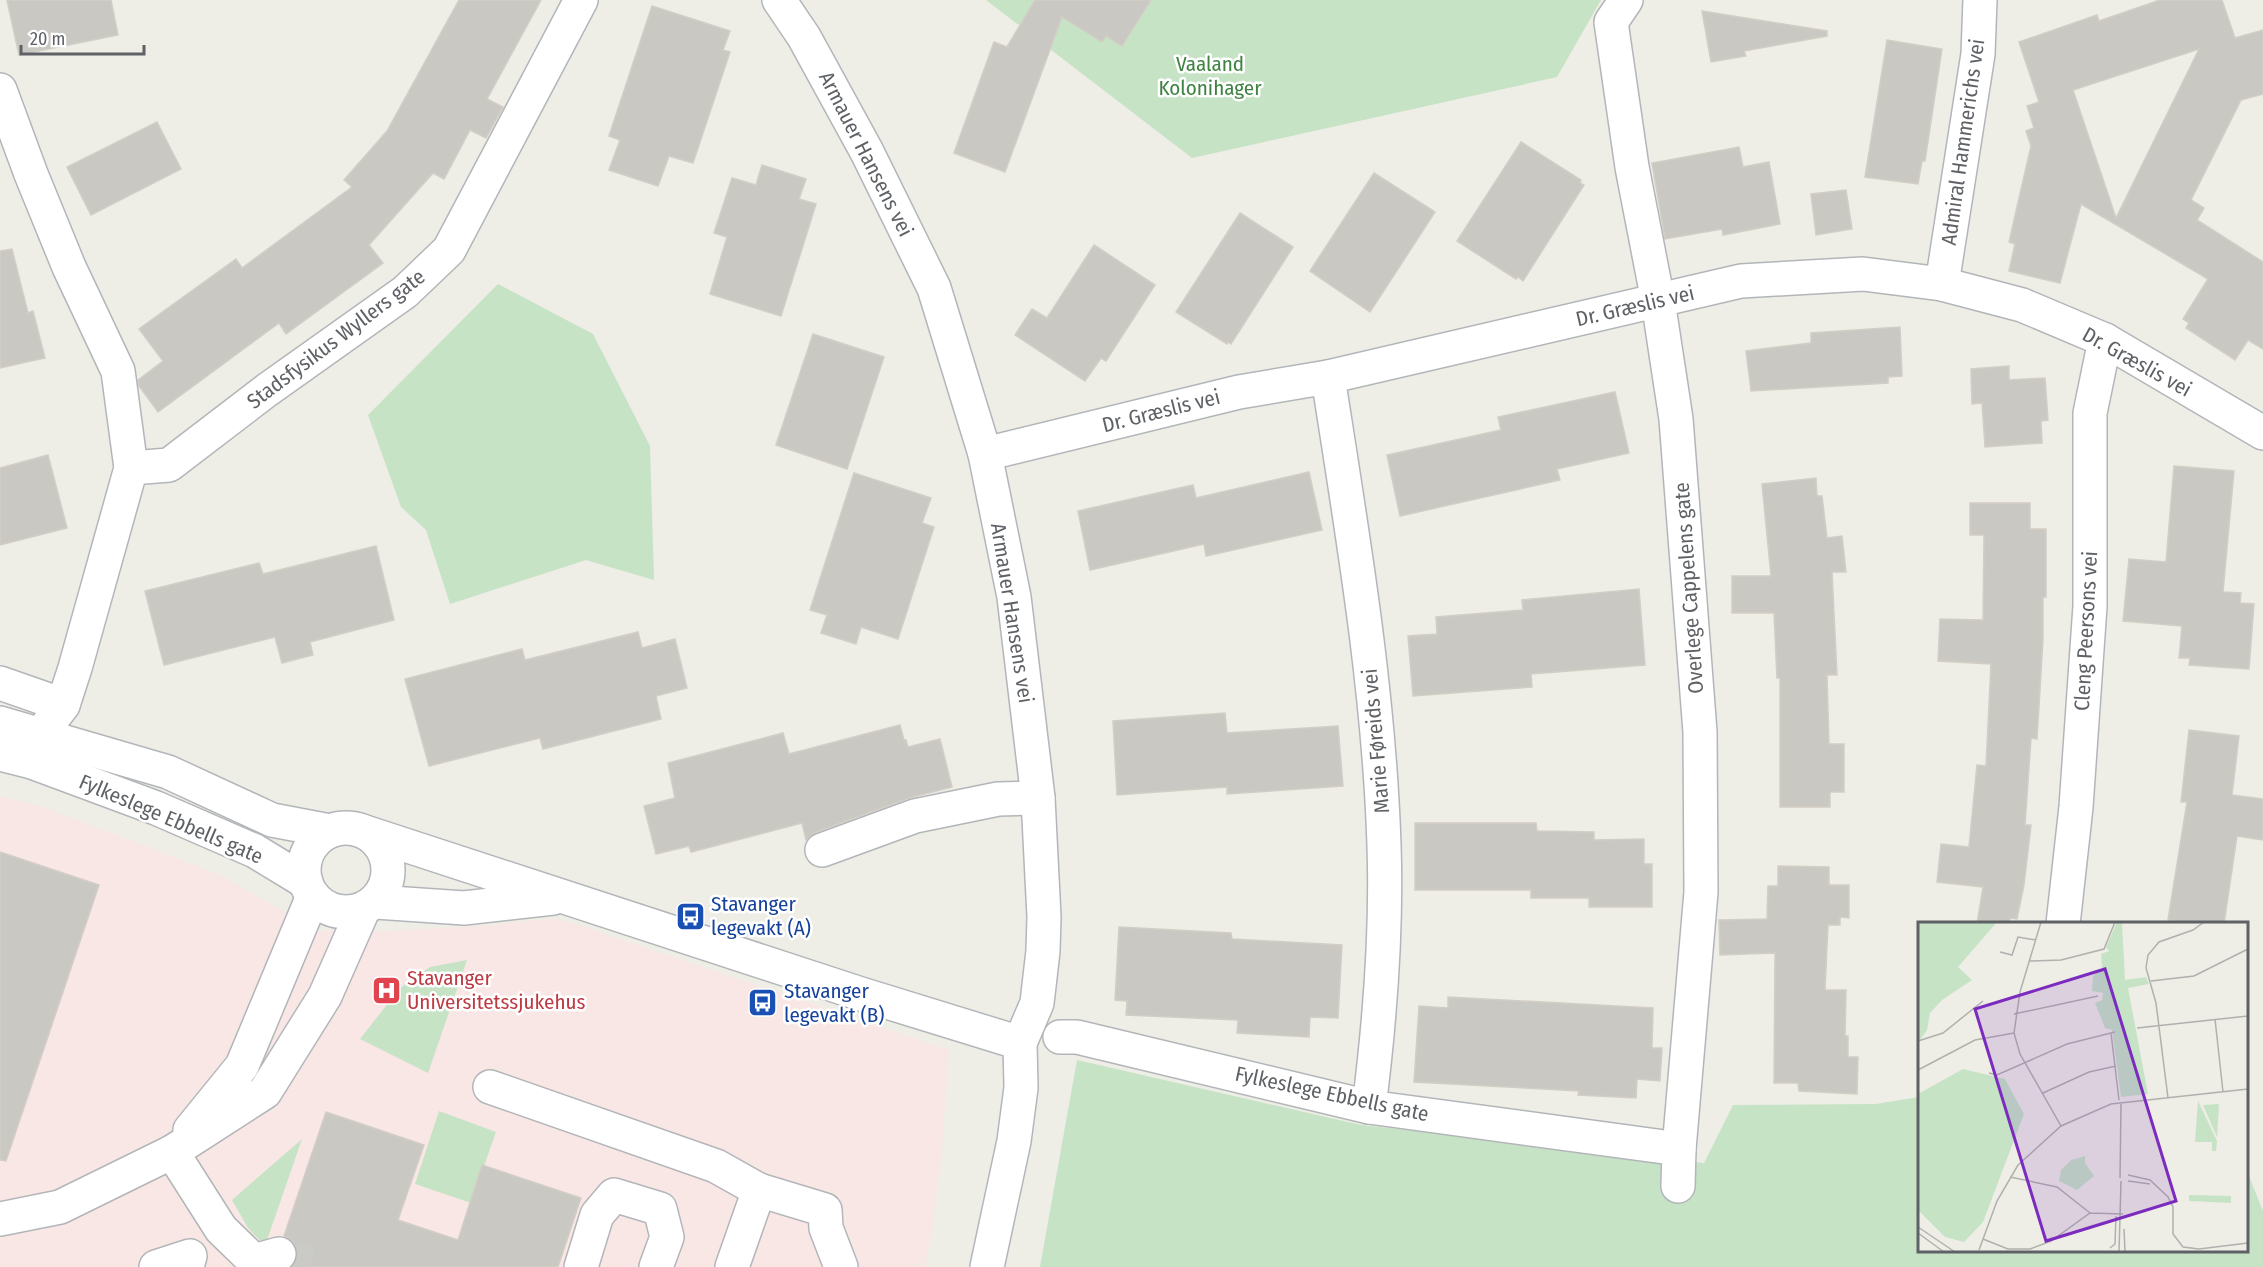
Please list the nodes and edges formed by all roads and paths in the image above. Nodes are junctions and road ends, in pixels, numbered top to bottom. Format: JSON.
{"nodes":[{"id":1,"x":581,"y":0,"type":"edge"},
{"id":2,"x":779,"y":0,"type":"edge"},
{"id":3,"x":1626,"y":0,"type":"edge"},
{"id":4,"x":1980,"y":0,"type":"edge"},
{"id":5,"x":0,"y":90,"type":"edge"},
{"id":6,"x":1942,"y":284,"type":"junction"},
{"id":7,"x":1658,"y":301,"type":"junction"},
{"id":8,"x":2105,"y":340,"type":"junction"},
{"id":9,"x":1328,"y":377,"type":"junction"},
{"id":10,"x":2263,"y":434,"type":"edge"},
{"id":11,"x":985,"y":454,"type":"junction"},
{"id":12,"x":131,"y":468,"type":"junction"},
{"id":13,"x":0,"y":683,"type":"edge"},
{"id":14,"x":63,"y":705,"type":"junction"},
{"id":15,"x":0,"y":723,"type":"edge"},
{"id":16,"x":36,"y":748,"type":"junction"},
{"id":17,"x":0,"y":754,"type":"edge"},
{"id":18,"x":1038,"y":798,"type":"junction"},
{"id":19,"x":344,"y":830,"type":"junction"},
{"id":20,"x":822,"y":850,"type":"dead end"},
{"id":21,"x":310,"y":889,"type":"junction"},
{"id":22,"x":560,"y":897,"type":"junction"},
{"id":23,"x":369,"y":906,"type":"junction"},
{"id":24,"x":2063,"y":922,"type":"edge"},
{"id":25,"x":1060,"y":1037,"type":"dead end"},
{"id":26,"x":1020,"y":1043,"type":"junction"},
{"id":27,"x":490,"y":1088,"type":"dead end"},
{"id":28,"x":1369,"y":1107,"type":"junction"},
{"id":29,"x":1678,"y":1149,"type":"junction"},
{"id":30,"x":172,"y":1152,"type":"junction"},
{"id":31,"x":1678,"y":1186,"type":"dead end"},
{"id":32,"x":759,"y":1190,"type":"junction"},
{"id":33,"x":0,"y":1219,"type":"edge"},
{"id":34,"x":279,"y":1254,"type":"tunnel mouth"},
{"id":35,"x":156,"y":1267,"type":"edge"},
{"id":36,"x":187,"y":1267,"type":"edge"},
{"id":37,"x":581,"y":1267,"type":"edge"},
{"id":38,"x":656,"y":1267,"type":"edge"},
{"id":39,"x":732,"y":1267,"type":"edge"},
{"id":40,"x":841,"y":1267,"type":"edge"},
{"id":41,"x":987,"y":1267,"type":"edge"}],
"edges":[{"from":1,"to":12,"type":"street","name":"Stadsfysikus Wyllers gate"},
{"from":2,"to":11,"type":"street","name":"Armauer Hansens vei"},
{"from":3,"to":7,"type":"street","name":"Overlege Cappelens gate"},
{"from":4,"to":6,"type":"street","name":"Admiral Hammerichs vei"},
{"from":5,"to":12,"type":"street"},
{"from":6,"to":7,"type":"street","name":"Dr. Græslis vei"},
{"from":6,"to":8,"type":"street","name":"Dr. Græslis vei"},
{"from":7,"to":9,"type":"street","name":"Dr. Græslis vei"},
{"from":7,"to":29,"type":"street","name":"Overlege Cappelens gate"},
{"from":8,"to":10,"type":"street","name":"Dr. Græslis vei"},
{"from":8,"to":24,"type":"street","name":"Cleng Peersons vei"},
{"from":9,"to":11,"type":"street","name":"Dr. Græslis vei"},
{"from":9,"to":28,"type":"street","name":"Marie Føreids vei"},
{"from":11,"to":18,"type":"street","name":"Armauer Hansens vei"},
{"from":12,"to":14,"type":"street"},
{"from":13,"to":14,"type":"street"},
{"from":14,"to":16,"type":"street"},
{"from":15,"to":16,"type":"street","name":"Fylkeslege Ebbells gate"},
{"from":16,"to":17,"type":"street","name":"Fylkeslege Ebbells gate"},
{"from":16,"to":19,"type":"street","name":"Fylkeslege Ebbells gate"},
{"from":16,"to":21,"type":"street","name":"Fylkeslege Ebbells gate"},
{"from":18,"to":20,"type":"street"},
{"from":18,"to":26,"type":"street","name":"Armauer Hansens vei"},
{"from":19,"to":21,"type":"street"},
{"from":19,"to":22,"type":"street","name":"Fylkeslege Ebbells gate"},
{"from":19,"to":23,"type":"street"},
{"from":21,"to":23,"type":"street","name":"Fylkeslege Ebbells gate"},
{"from":21,"to":30,"type":"street"},
{"from":22,"to":23,"type":"street","name":"Fylkeslege Ebbells gate"},
{"from":22,"to":26,"type":"street","name":"Fylkeslege Ebbells gate"},
{"from":23,"to":30,"type":"street"},
{"from":25,"to":28,"type":"street","name":"Fylkeslege Ebbells gate"},
{"from":26,"to":41,"type":"street","name":"Armauer Hansens vei"},
{"from":27,"to":32,"type":"street"},
{"from":28,"to":29,"type":"street","name":"Fylkeslege Ebbells gate"},
{"from":29,"to":31,"type":"street","name":"Overlege Cappelens gate"},
{"from":30,"to":33,"type":"street"},
{"from":30,"to":34,"type":"street"},
{"from":32,"to":39,"type":"street"},
{"from":32,"to":40,"type":"street"},
{"from":35,"to":36,"type":"street"},
{"from":37,"to":38,"type":"street"}]}
